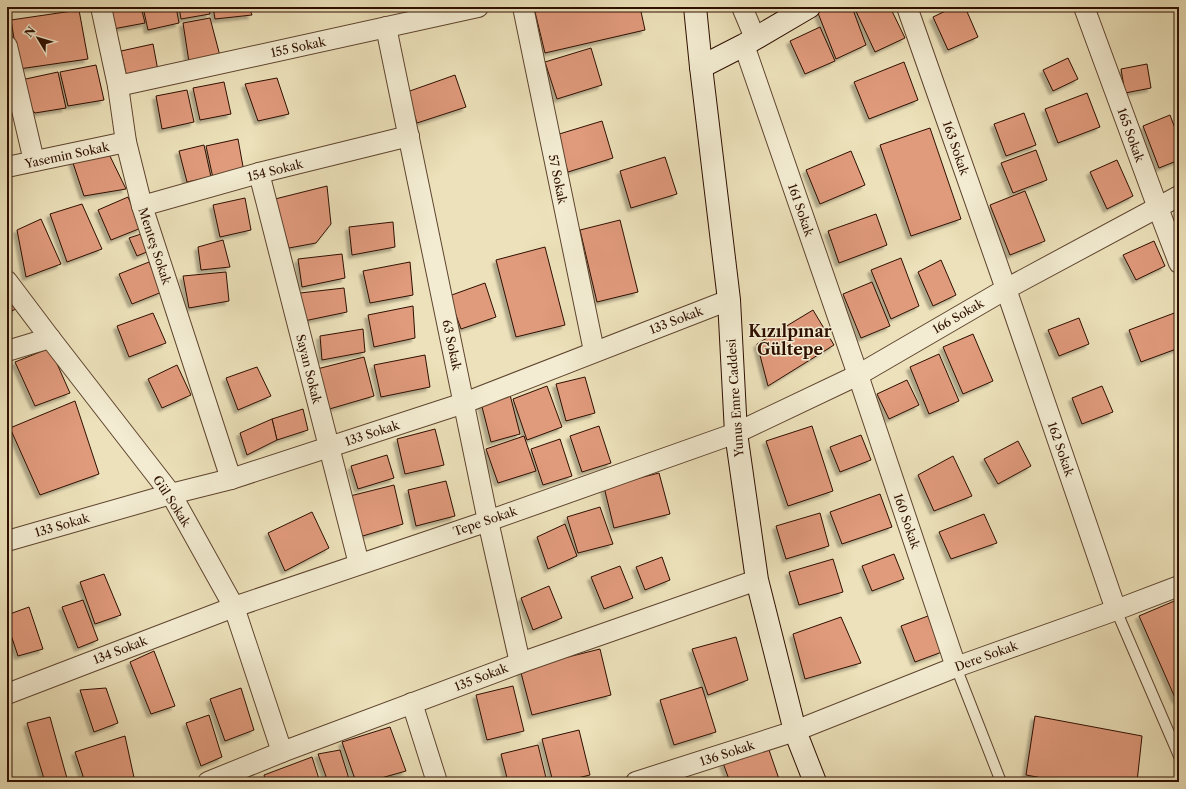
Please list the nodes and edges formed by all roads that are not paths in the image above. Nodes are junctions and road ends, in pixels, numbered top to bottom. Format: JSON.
{"nodes":[{"id":1,"x":101,"y":7,"type":"edge"},
{"id":2,"x":478,"y":7,"type":"edge"},
{"id":3,"x":523,"y":7,"type":"edge"},
{"id":4,"x":695,"y":7,"type":"edge"},
{"id":5,"x":742,"y":7,"type":"edge"},
{"id":6,"x":809,"y":7,"type":"edge"},
{"id":7,"x":907,"y":7,"type":"edge"},
{"id":8,"x":1084,"y":7,"type":"edge"},
{"id":9,"x":386,"y":27,"type":"junction"},
{"id":10,"x":750,"y":41,"type":"junction"},
{"id":11,"x":7,"y":46,"type":"edge"},
{"id":12,"x":701,"y":67,"type":"junction"},
{"id":13,"x":118,"y":86,"type":"junction"},
{"id":14,"x":409,"y":136,"type":"junction"},
{"id":15,"x":126,"y":142,"type":"junction"},
{"id":16,"x":34,"y":161,"type":"junction"},
{"id":17,"x":7,"y":167,"type":"edge"},
{"id":18,"x":259,"y":173,"type":"junction"},
{"id":19,"x":1179,"y":196,"type":"edge"},
{"id":20,"x":142,"y":206,"type":"junction"},
{"id":21,"x":1158,"y":208,"type":"junction"},
{"id":22,"x":1179,"y":263,"type":"edge"},
{"id":23,"x":7,"y":281,"type":"edge"},
{"id":24,"x":1006,"y":289,"type":"junction"},
{"id":25,"x":729,"y":300,"type":"junction"},
{"id":26,"x":50,"y":338,"type":"junction"},
{"id":27,"x":7,"y":351,"type":"edge"},
{"id":28,"x":594,"y":351,"type":"junction"},
{"id":29,"x":858,"y":375,"type":"junction"},
{"id":30,"x":464,"y":403,"type":"junction"},
{"id":31,"x":736,"y":433,"type":"junction"},
{"id":32,"x":329,"y":447,"type":"junction"},
{"id":33,"x":231,"y":479,"type":"junction"},
{"id":34,"x":171,"y":494,"type":"junction"},
{"id":35,"x":488,"y":520,"type":"junction"},
{"id":36,"x":7,"y":541,"type":"edge"},
{"id":37,"x":360,"y":564,"type":"junction"},
{"id":38,"x":757,"y":580,"type":"junction"},
{"id":39,"x":1179,"y":586,"type":"edge"},
{"id":40,"x":234,"y":607,"type":"junction"},
{"id":41,"x":1116,"y":610,"type":"junction"},
{"id":42,"x":520,"y":663,"type":"junction"},
{"id":43,"x":956,"y":667,"type":"junction"},
{"id":44,"x":7,"y":694,"type":"edge"},
{"id":45,"x":412,"y":703,"type":"junction"},
{"id":46,"x":795,"y":731,"type":"junction"},
{"id":47,"x":282,"y":752,"type":"junction"},
{"id":48,"x":1179,"y":756,"type":"edge"},
{"id":49,"x":208,"y":782,"type":"edge"},
{"id":50,"x":438,"y":782,"type":"edge"},
{"id":51,"x":636,"y":782,"type":"edge"},
{"id":52,"x":815,"y":782,"type":"edge"},
{"id":53,"x":1001,"y":782,"type":"edge"}],
"edges":[{"from":1,"to":13,"type":"street","name":"Menteş Sokak"},
{"from":2,"to":9,"type":"street","name":"155 Sokak"},
{"from":3,"to":28,"type":"street","name":"57 Sokak"},
{"from":4,"to":12,"type":"street","name":"Yunus Emre Caddesi"},
{"from":5,"to":10,"type":"street","name":"161 Sokak"},
{"from":6,"to":10,"type":"street"},
{"from":7,"to":24,"type":"street","name":"163 Sokak"},
{"from":8,"to":21,"type":"street","name":"165 Sokak"},
{"from":9,"to":13,"type":"street","name":"155 Sokak"},
{"from":9,"to":14,"type":"street","name":"63 Sokak"},
{"from":10,"to":12,"type":"street"},
{"from":10,"to":29,"type":"street","name":"161 Sokak"},
{"from":11,"to":16,"type":"street"},
{"from":12,"to":25,"type":"street","name":"Yunus Emre Caddesi"},
{"from":13,"to":15,"type":"street","name":"Menteş Sokak"},
{"from":14,"to":18,"type":"street","name":"154 Sokak"},
{"from":14,"to":30,"type":"street","name":"63 Sokak"},
{"from":15,"to":16,"type":"street","name":"Yasemin Sokak"},
{"from":15,"to":20,"type":"street","name":"Menteş Sokak"},
{"from":16,"to":17,"type":"street","name":"Yasemin Sokak"},
{"from":18,"to":20,"type":"street","name":"154 Sokak"},
{"from":18,"to":32,"type":"street","name":"Sayan Sokak"},
{"from":19,"to":21,"type":"street","name":"166 Sokak"},
{"from":20,"to":33,"type":"street","name":"Menteş Sokak"},
{"from":21,"to":22,"type":"street","name":"165 Sokak"},
{"from":21,"to":24,"type":"street","name":"166 Sokak"},
{"from":23,"to":26,"type":"street","name":"Gül Sokak"},
{"from":24,"to":29,"type":"street","name":"166 Sokak"},
{"from":24,"to":41,"type":"street","name":"162 Sokak"},
{"from":25,"to":28,"type":"street","name":"133 Sokak"},
{"from":25,"to":31,"type":"street","name":"Yunus Emre Caddesi"},
{"from":26,"to":27,"type":"street"},
{"from":26,"to":34,"type":"street","name":"Gül Sokak"},
{"from":28,"to":30,"type":"street","name":"133 Sokak"},
{"from":29,"to":31,"type":"street","name":"166 Sokak"},
{"from":29,"to":43,"type":"street","name":"160 Sokak"},
{"from":30,"to":32,"type":"street","name":"133 Sokak"},
{"from":30,"to":35,"type":"street","name":"63 Sokak"},
{"from":31,"to":35,"type":"street","name":"Tepe Sokak"},
{"from":31,"to":38,"type":"street","name":"Yunus Emre Caddesi"},
{"from":32,"to":33,"type":"street","name":"133 Sokak"},
{"from":32,"to":37,"type":"street","name":"Sayan Sokak"},
{"from":33,"to":34,"type":"street","name":"133 Sokak"},
{"from":34,"to":36,"type":"street","name":"133 Sokak"},
{"from":34,"to":40,"type":"street","name":"Gül Sokak"},
{"from":35,"to":37,"type":"street","name":"Tepe Sokak"},
{"from":35,"to":42,"type":"street","name":"63 Sokak"},
{"from":37,"to":40,"type":"street","name":"Tepe Sokak"},
{"from":38,"to":42,"type":"street","name":"135 Sokak"},
{"from":38,"to":46,"type":"street","name":"Yunus Emre Caddesi"},
{"from":39,"to":41,"type":"street","name":"Dere Sokak"},
{"from":40,"to":44,"type":"street","name":"134 Sokak"},
{"from":40,"to":47,"type":"street","name":"Gül Sokak"},
{"from":41,"to":43,"type":"street","name":"Dere Sokak"},
{"from":41,"to":48,"type":"lane"},
{"from":42,"to":45,"type":"street","name":"135 Sokak"},
{"from":43,"to":46,"type":"street","name":"Dere Sokak"},
{"from":43,"to":53,"type":"lane"},
{"from":45,"to":47,"type":"street","name":"135 Sokak"},
{"from":45,"to":50,"type":"street"},
{"from":46,"to":51,"type":"street","name":"136 Sokak"},
{"from":46,"to":52,"type":"street","name":"Yunus Emre Caddesi"},
{"from":47,"to":49,"type":"street","name":"135 Sokak"}]}
